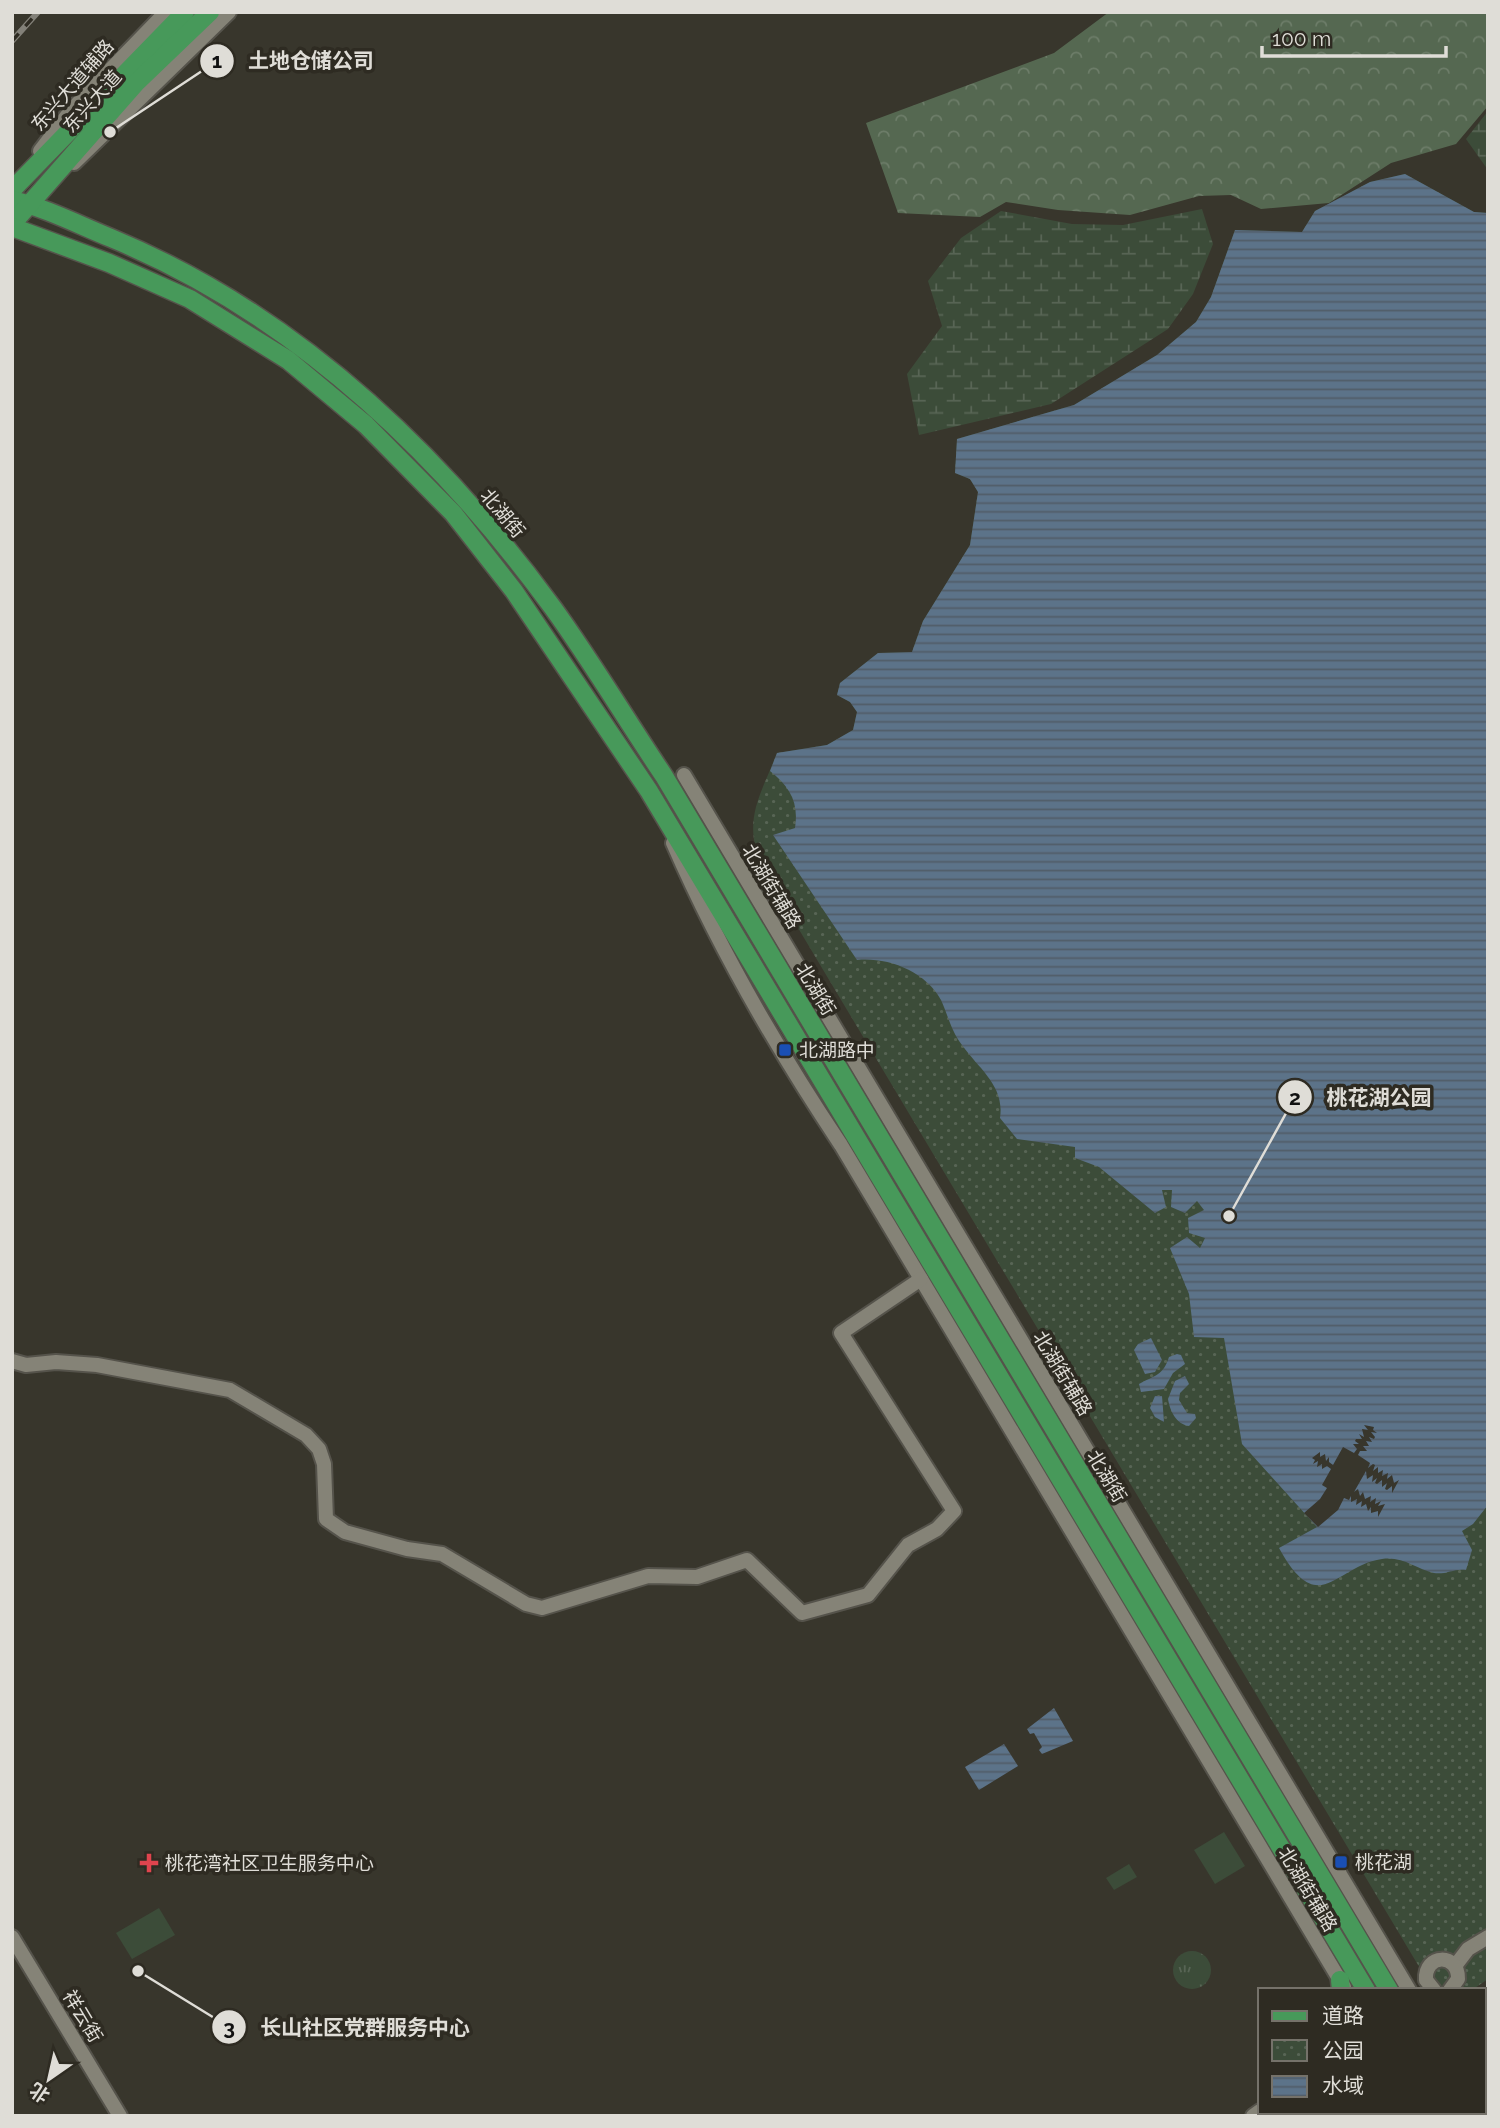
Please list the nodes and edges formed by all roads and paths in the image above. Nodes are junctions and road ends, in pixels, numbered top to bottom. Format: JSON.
{"nodes":[{"id":1,"x":166,"y":12,"type":"edge"},
{"id":2,"x":185,"y":12,"type":"edge"},
{"id":3,"x":229,"y":12,"type":"edge"},
{"id":4,"x":217,"y":16,"type":"edge"},
{"id":5,"x":124,"y":72,"type":"junction"},
{"id":6,"x":72,"y":109,"type":"junction"},
{"id":7,"x":12,"y":189,"type":"edge"},
{"id":8,"x":20,"y":202,"type":"edge"},
{"id":9,"x":12,"y":225,"type":"edge"},
{"id":10,"x":684,"y":775,"type":"dead end"},
{"id":11,"x":894,"y":1217,"type":"junction"},
{"id":12,"x":921,"y":1279,"type":"junction"},
{"id":13,"x":12,"y":1361,"type":"edge"},
{"id":14,"x":994,"y":1384,"type":"junction"},
{"id":15,"x":1236,"y":1790,"type":"junction"},
{"id":16,"x":12,"y":1937,"type":"edge"},
{"id":17,"x":1488,"y":1937,"type":"edge"},
{"id":18,"x":1455,"y":1966,"type":"junction"},
{"id":19,"x":1342,"y":1987,"type":"edge"},
{"id":20,"x":1365,"y":1988,"type":"edge"},
{"id":21,"x":1388,"y":1988,"type":"edge"},
{"id":22,"x":1408,"y":1988,"type":"edge"},
{"id":23,"x":1432,"y":1988,"type":"edge"},
{"id":24,"x":1451,"y":1988,"type":"edge"},
{"id":25,"x":120,"y":2116,"type":"edge"}],
"edges":[{"from":1,"to":6,"type":"street","name":"东兴大道辅路"},
{"from":2,"to":5,"type":"main road","name":"东兴大道"},
{"from":3,"to":4,"type":"street"},
{"from":4,"to":8,"type":"main road","name":"东兴大道"},
{"from":5,"to":6,"type":"street"},
{"from":5,"to":7,"type":"main road","name":"东兴大道"},
{"from":6,"to":7,"type":"street","name":"东兴大道辅路"},
{"from":8,"to":9,"type":"main road","name":"东兴大道"},
{"from":8,"to":21,"type":"main road","name":"北湖街"},
{"from":9,"to":11,"type":"main road","name":"北湖街"},
{"from":10,"to":22,"type":"street","name":"北湖街辅路"},
{"from":11,"to":12,"type":"street"},
{"from":11,"to":14,"type":"main road","name":"北湖街"},
{"from":12,"to":13,"type":"street"},
{"from":12,"to":14,"type":"street"},
{"from":14,"to":15,"type":"main road","name":"北湖街"},
{"from":15,"to":19,"type":"street","name":"北湖街辅路"},
{"from":15,"to":20,"type":"main road","name":"北湖街"},
{"from":16,"to":25,"type":"street","name":"祥云街"},
{"from":17,"to":18,"type":"street"},
{"from":18,"to":23,"type":"street"},
{"from":18,"to":24,"type":"street"}]}
